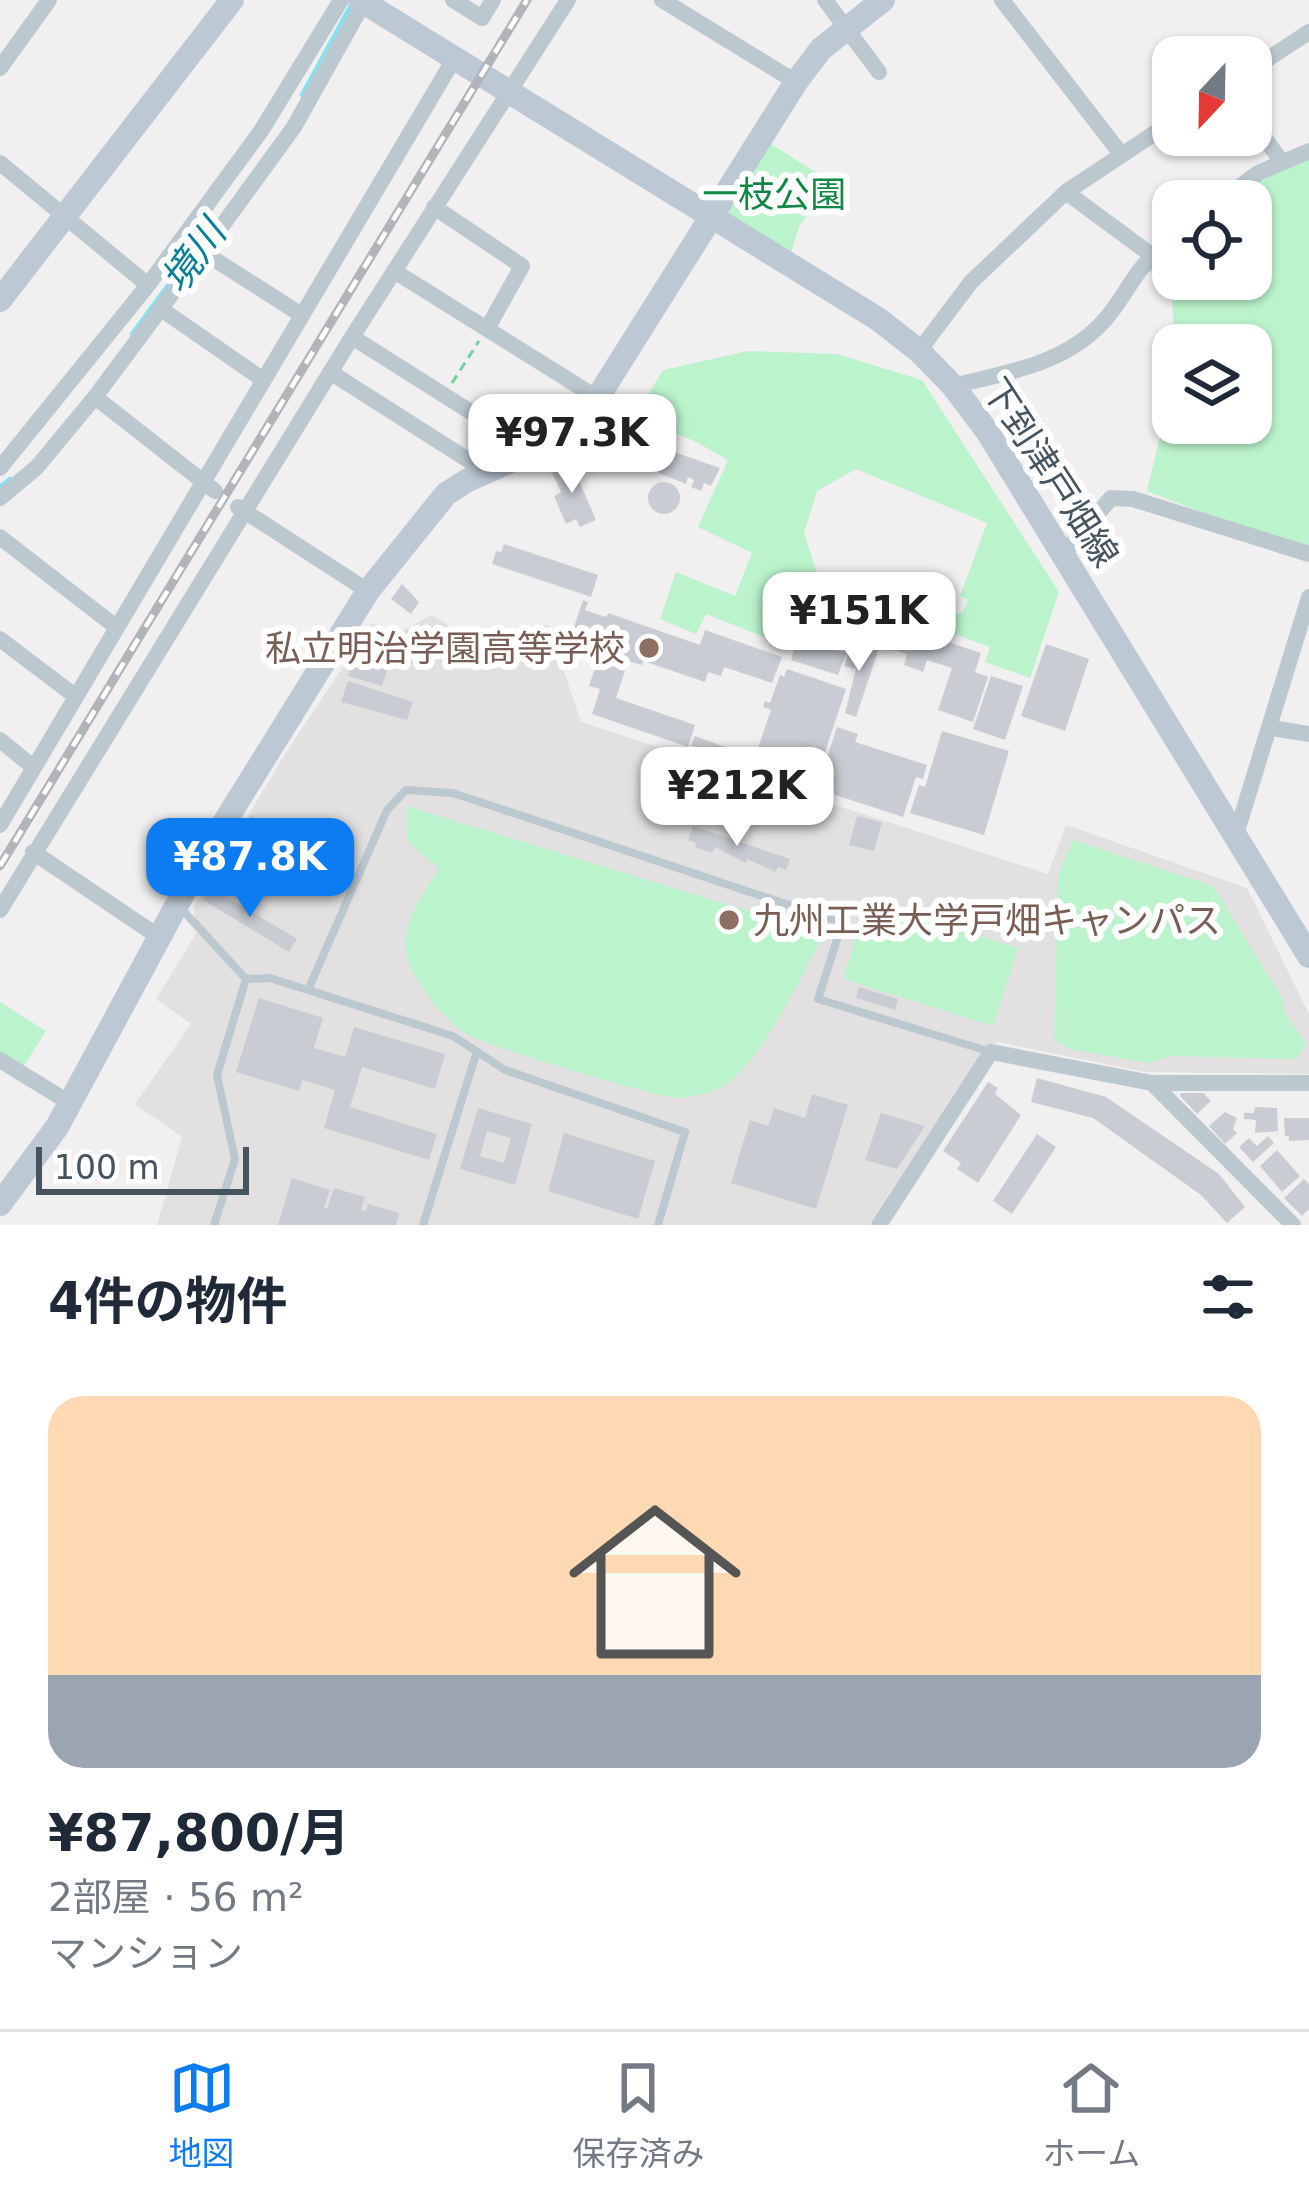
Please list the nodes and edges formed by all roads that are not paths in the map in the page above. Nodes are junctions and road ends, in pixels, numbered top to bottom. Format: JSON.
{"nodes":[{"id":1,"x":49,"y":0,"type":"edge"},
{"id":2,"x":232,"y":0,"type":"edge"},
{"id":3,"x":453,"y":0,"type":"edge"},
{"id":4,"x":493,"y":0,"type":"edge"},
{"id":5,"x":568,"y":0,"type":"edge"},
{"id":6,"x":662,"y":0,"type":"edge"},
{"id":7,"x":825,"y":0,"type":"edge"},
{"id":8,"x":884,"y":0,"type":"edge"},
{"id":9,"x":1002,"y":0,"type":"edge"},
{"id":10,"x":357,"y":1,"type":"edge"},
{"id":11,"x":847,"y":27,"type":"junction"},
{"id":12,"x":1309,"y":32,"type":"edge"},
{"id":13,"x":1272,"y":56,"type":"edge"},
{"id":14,"x":454,"y":59,"type":"junction"},
{"id":15,"x":0,"y":68,"type":"edge"},
{"id":16,"x":879,"y":72,"type":"dead end"},
{"id":17,"x":796,"y":82,"type":"junction"},
{"id":18,"x":509,"y":93,"type":"junction"},
{"id":19,"x":1152,"y":134,"type":"edge"},
{"id":20,"x":1272,"y":147,"type":"edge"},
{"id":21,"x":1309,"y":151,"type":"edge"},
{"id":22,"x":1120,"y":154,"type":"junction"},
{"id":23,"x":1281,"y":160,"type":"junction"},
{"id":24,"x":0,"y":163,"type":"edge"},
{"id":25,"x":1252,"y":180,"type":"edge"},
{"id":26,"x":1066,"y":192,"type":"junction"},
{"id":27,"x":434,"y":207,"type":"junction"},
{"id":28,"x":65,"y":216,"type":"junction"},
{"id":29,"x":710,"y":216,"type":"junction"},
{"id":30,"x":203,"y":252,"type":"junction"},
{"id":31,"x":1152,"y":256,"type":"edge"},
{"id":32,"x":1152,"y":260,"type":"edge"},
{"id":33,"x":394,"y":271,"type":"junction"},
{"id":34,"x":148,"y":285,"type":"junction"},
{"id":35,"x":0,"y":300,"type":"edge"},
{"id":36,"x":160,"y":309,"type":"junction"},
{"id":37,"x":300,"y":314,"type":"junction"},
{"id":38,"x":487,"y":328,"type":"junction"},
{"id":39,"x":352,"y":338,"type":"junction"},
{"id":40,"x":920,"y":351,"type":"junction"},
{"id":41,"x":330,"y":372,"type":"junction"},
{"id":42,"x":262,"y":379,"type":"junction"},
{"id":43,"x":953,"y":386,"type":"junction"},
{"id":44,"x":95,"y":397,"type":"junction"},
{"id":45,"x":599,"y":399,"type":"junction"},
{"id":46,"x":534,"y":452,"type":"junction"},
{"id":47,"x":0,"y":468,"type":"edge"},
{"id":48,"x":487,"y":472,"type":"junction"},
{"id":49,"x":208,"y":486,"type":"junction"},
{"id":50,"x":0,"y":498,"type":"edge"},
{"id":51,"x":241,"y":509,"type":"junction"},
{"id":52,"x":0,"y":537,"type":"edge"},
{"id":53,"x":1309,"y":554,"type":"edge"},
{"id":54,"x":1063,"y":555,"type":"junction"},
{"id":55,"x":368,"y":591,"type":"junction"},
{"id":56,"x":1309,"y":598,"type":"edge"},
{"id":57,"x":116,"y":626,"type":"junction"},
{"id":58,"x":0,"y":639,"type":"edge"},
{"id":59,"x":74,"y":696,"type":"junction"},
{"id":60,"x":1272,"y":728,"type":"junction"},
{"id":61,"x":1309,"y":734,"type":"edge"},
{"id":62,"x":0,"y":740,"type":"edge"},
{"id":63,"x":33,"y":767,"type":"junction"},
{"id":64,"x":0,"y":825,"type":"edge"},
{"id":65,"x":1235,"y":838,"type":"junction"},
{"id":66,"x":33,"y":852,"type":"junction"},
{"id":67,"x":178,"y":905,"type":"junction"},
{"id":68,"x":848,"y":905,"type":"dead end"},
{"id":69,"x":0,"y":910,"type":"edge"},
{"id":70,"x":843,"y":923,"type":"junction"},
{"id":71,"x":159,"y":937,"type":"junction"},
{"id":72,"x":1309,"y":956,"type":"edge"},
{"id":73,"x":246,"y":979,"type":"junction"},
{"id":74,"x":308,"y":990,"type":"junction"},
{"id":75,"x":991,"y":1052,"type":"junction"},
{"id":76,"x":476,"y":1054,"type":"junction"},
{"id":77,"x":0,"y":1060,"type":"edge"},
{"id":78,"x":1152,"y":1083,"type":"junction"},
{"id":79,"x":1309,"y":1083,"type":"edge"},
{"id":80,"x":70,"y":1103,"type":"junction"},
{"id":81,"x":0,"y":1204,"type":"edge"},
{"id":82,"x":214,"y":1225,"type":"edge"},
{"id":83,"x":423,"y":1225,"type":"edge"},
{"id":84,"x":658,"y":1225,"type":"edge"},
{"id":85,"x":879,"y":1225,"type":"edge"},
{"id":86,"x":1293,"y":1225,"type":"edge"}],
"edges":[{"from":1,"to":15,"type":"street"},
{"from":2,"to":28,"type":"street"},
{"from":3,"to":4,"type":"street"},
{"from":5,"to":18,"type":"street"},
{"from":6,"to":17,"type":"street"},
{"from":7,"to":11,"type":"street"},
{"from":8,"to":11,"type":"street"},
{"from":9,"to":22,"type":"street"},
{"from":10,"to":14,"type":"street","name":"下到津戸畑線"},
{"from":10,"to":30,"type":"street"},
{"from":10,"to":34,"type":"street"},
{"from":11,"to":16,"type":"street"},
{"from":11,"to":17,"type":"street"},
{"from":12,"to":13,"type":"street"},
{"from":14,"to":18,"type":"street","name":"下到津戸畑線"},
{"from":14,"to":37,"type":"street"},
{"from":17,"to":29,"type":"street"},
{"from":18,"to":27,"type":"street"},
{"from":18,"to":29,"type":"street","name":"下到津戸畑線"},
{"from":19,"to":22,"type":"street"},
{"from":20,"to":23,"type":"street"},
{"from":21,"to":23,"type":"street"},
{"from":22,"to":26,"type":"street"},
{"from":23,"to":25,"type":"street"},
{"from":24,"to":28,"type":"street"},
{"from":26,"to":31,"type":"street"},
{"from":26,"to":40,"type":"street"},
{"from":27,"to":33,"type":"street"},
{"from":27,"to":38,"type":"street"},
{"from":28,"to":34,"type":"street"},
{"from":28,"to":35,"type":"street"},
{"from":29,"to":40,"type":"street","name":"下到津戸畑線"},
{"from":29,"to":45,"type":"street"},
{"from":30,"to":36,"type":"street"},
{"from":30,"to":37,"type":"street"},
{"from":32,"to":43,"type":"street"},
{"from":33,"to":38,"type":"street"},
{"from":33,"to":39,"type":"street"},
{"from":34,"to":47,"type":"street"},
{"from":36,"to":42,"type":"street"},
{"from":36,"to":44,"type":"street"},
{"from":37,"to":42,"type":"street"},
{"from":38,"to":45,"type":"street"},
{"from":39,"to":41,"type":"street"},
{"from":39,"to":46,"type":"street"},
{"from":40,"to":43,"type":"street","name":"下到津戸畑線"},
{"from":41,"to":48,"type":"street"},
{"from":41,"to":51,"type":"street"},
{"from":42,"to":49,"type":"street"},
{"from":43,"to":54,"type":"street","name":"下到津戸畑線"},
{"from":44,"to":49,"type":"street"},
{"from":44,"to":50,"type":"street"},
{"from":45,"to":46,"type":"street"},
{"from":46,"to":48,"type":"street"},
{"from":48,"to":55,"type":"street"},
{"from":49,"to":57,"type":"street"},
{"from":51,"to":55,"type":"street"},
{"from":51,"to":66,"type":"street"},
{"from":52,"to":57,"type":"street"},
{"from":53,"to":54,"type":"street"},
{"from":54,"to":65,"type":"street","name":"下到津戸畑線"},
{"from":55,"to":67,"type":"street"},
{"from":56,"to":60,"type":"street"},
{"from":57,"to":59,"type":"street"},
{"from":58,"to":59,"type":"street"},
{"from":59,"to":63,"type":"street"},
{"from":60,"to":61,"type":"street"},
{"from":60,"to":65,"type":"street"},
{"from":62,"to":63,"type":"street"},
{"from":63,"to":64,"type":"street"},
{"from":65,"to":72,"type":"street","name":"下到津戸畑線"},
{"from":66,"to":69,"type":"street"},
{"from":66,"to":71,"type":"street"},
{"from":67,"to":71,"type":"street"},
{"from":67,"to":73,"type":"lane"},
{"from":68,"to":70,"type":"lane"},
{"from":70,"to":74,"type":"lane"},
{"from":70,"to":75,"type":"lane"},
{"from":71,"to":80,"type":"street"},
{"from":73,"to":74,"type":"lane"},
{"from":73,"to":82,"type":"lane"},
{"from":74,"to":76,"type":"lane"},
{"from":75,"to":78,"type":"street"},
{"from":75,"to":85,"type":"street"},
{"from":76,"to":83,"type":"lane"},
{"from":76,"to":84,"type":"lane"},
{"from":77,"to":80,"type":"street"},
{"from":78,"to":79,"type":"street"},
{"from":78,"to":86,"type":"street"},
{"from":80,"to":81,"type":"street"}]}
